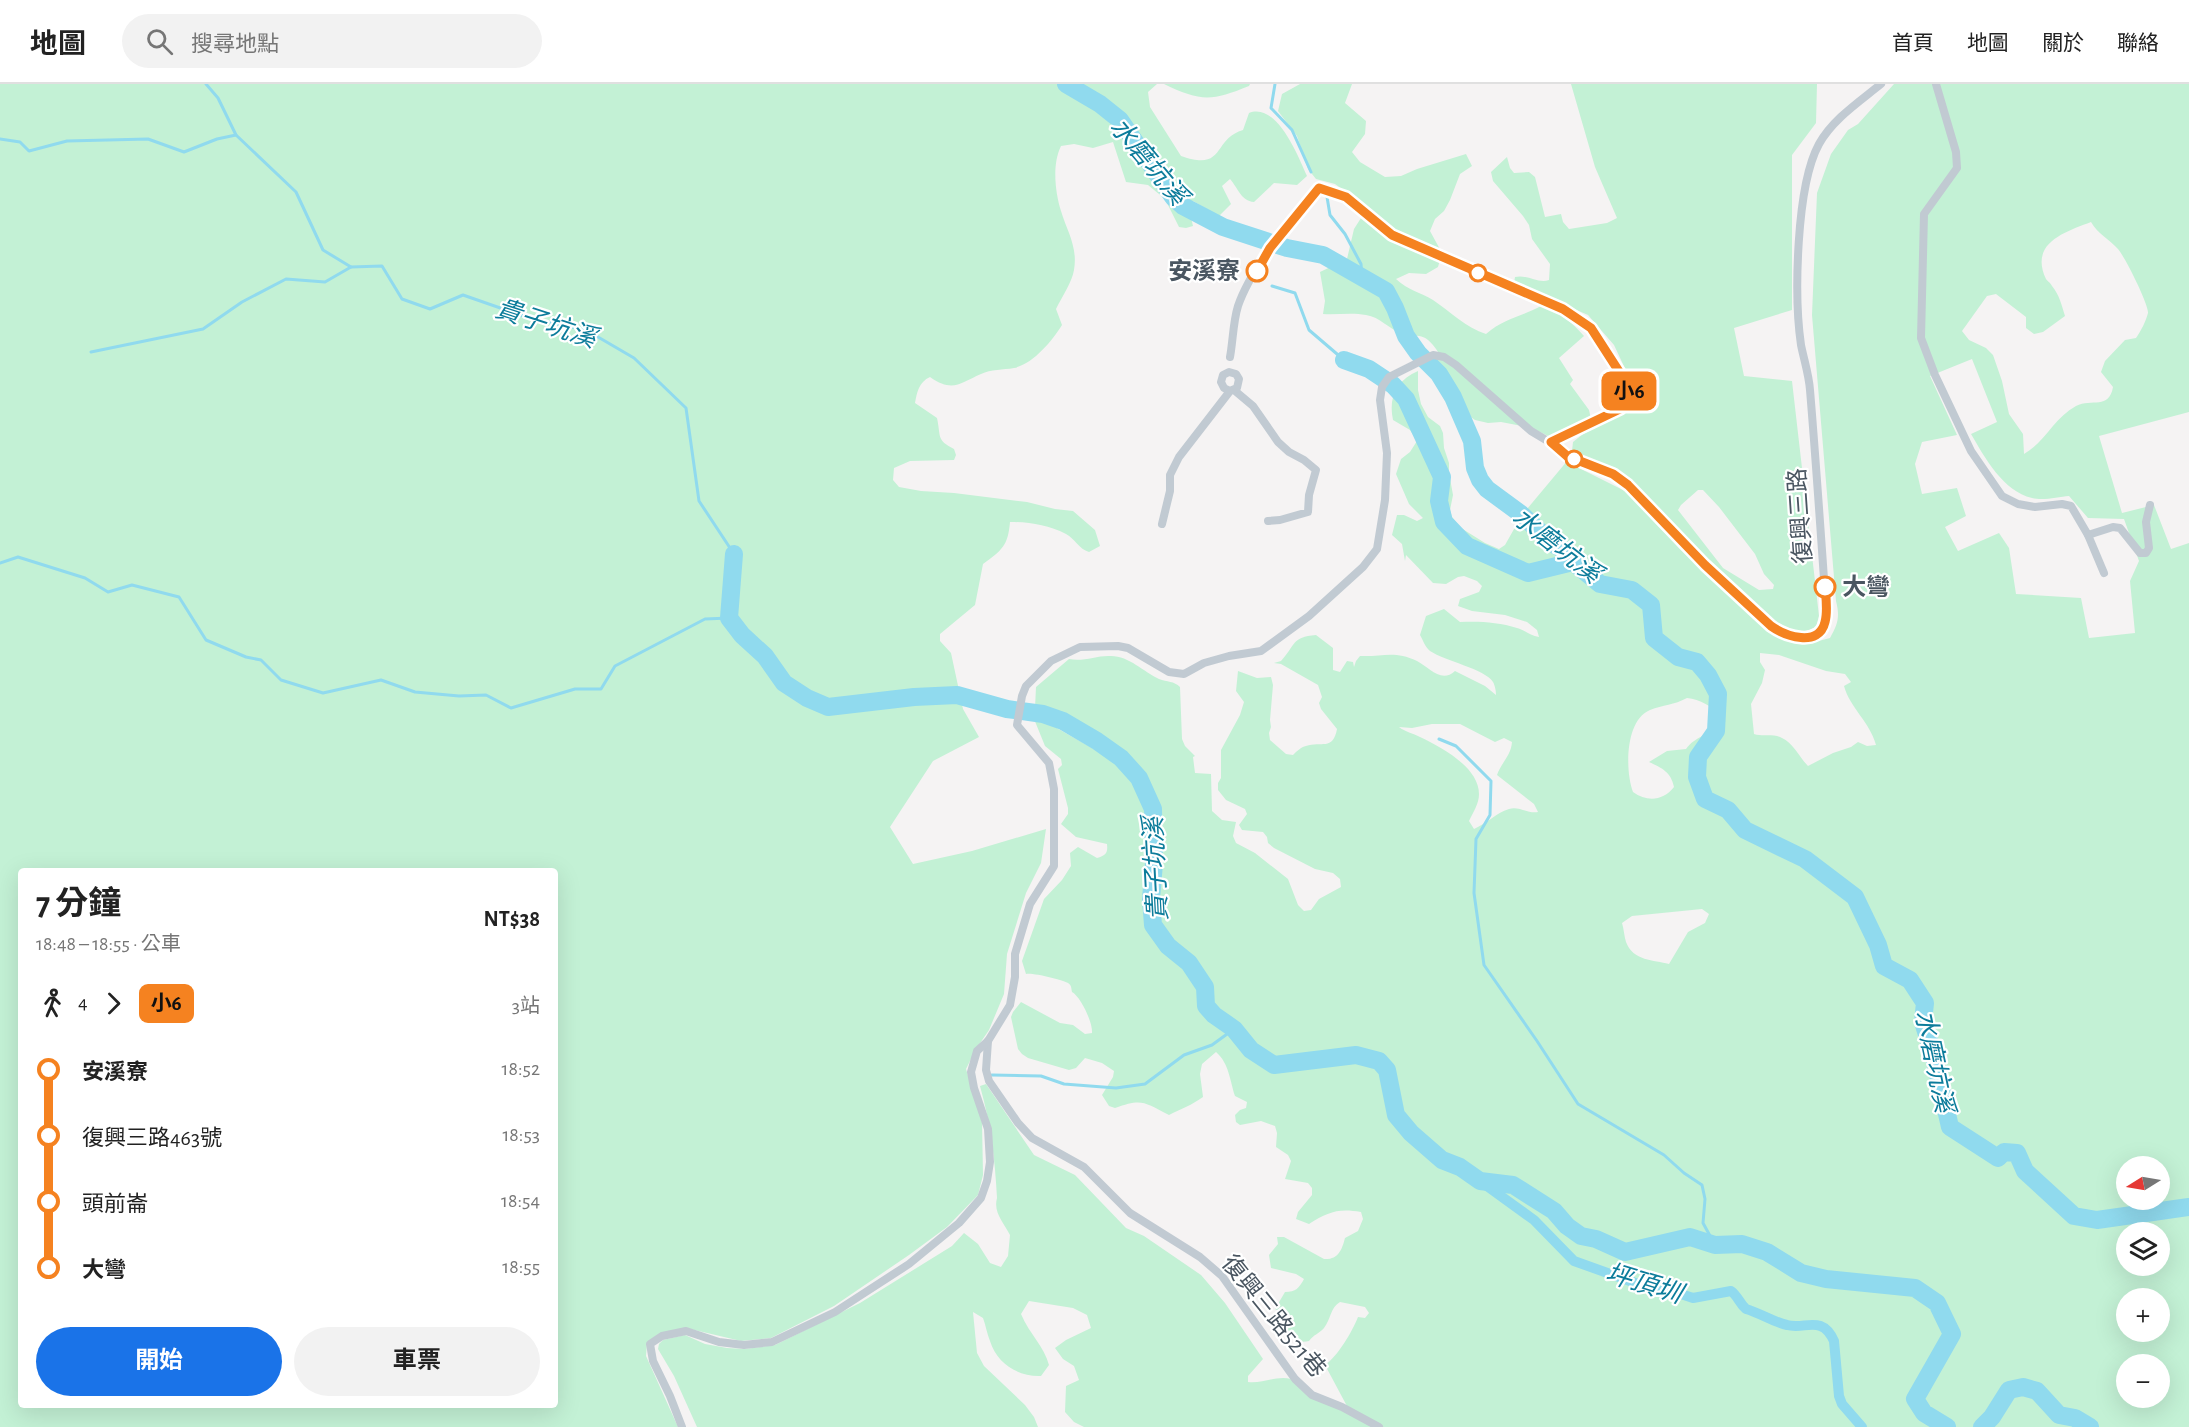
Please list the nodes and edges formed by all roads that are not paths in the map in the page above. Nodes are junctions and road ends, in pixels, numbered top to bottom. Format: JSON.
{"nodes":[{"id":1,"x":1881,"y":84,"type":"edge"},
{"id":2,"x":1936,"y":84,"type":"edge"},
{"id":3,"x":1230,"y":357,"type":"dead end"},
{"id":4,"x":1551,"y":442,"type":"junction"},
{"id":5,"x":2150,"y":505,"type":"dead end"},
{"id":6,"x":1268,"y":521,"type":"dead end"},
{"id":7,"x":1162,"y":524,"type":"dead end"},
{"id":8,"x":2088,"y":536,"type":"junction"},
{"id":9,"x":2104,"y":573,"type":"dead end"},
{"id":10,"x":1017,"y":719,"type":"joint"},
{"id":11,"x":988,"y":1041,"type":"junction"},
{"id":12,"x":682,"y":1427,"type":"edge"},
{"id":13,"x":1379,"y":1427,"type":"edge"}],
"edges":[{"from":1,"to":4,"type":"street","name":"復興三路"},
{"from":2,"to":8,"type":"street"},
{"from":3,"to":4,"type":"street"},
{"from":4,"to":10,"type":"street","name":"復興三路"},
{"from":5,"to":8,"type":"street"},
{"from":6,"to":7,"type":"street"},
{"from":8,"to":9,"type":"street"},
{"from":10,"to":11,"type":"street","name":"復興三路521巷"},
{"from":11,"to":12,"type":"street","name":"復興三路521巷"},
{"from":11,"to":13,"type":"street","name":"復興三路521巷"}]}
